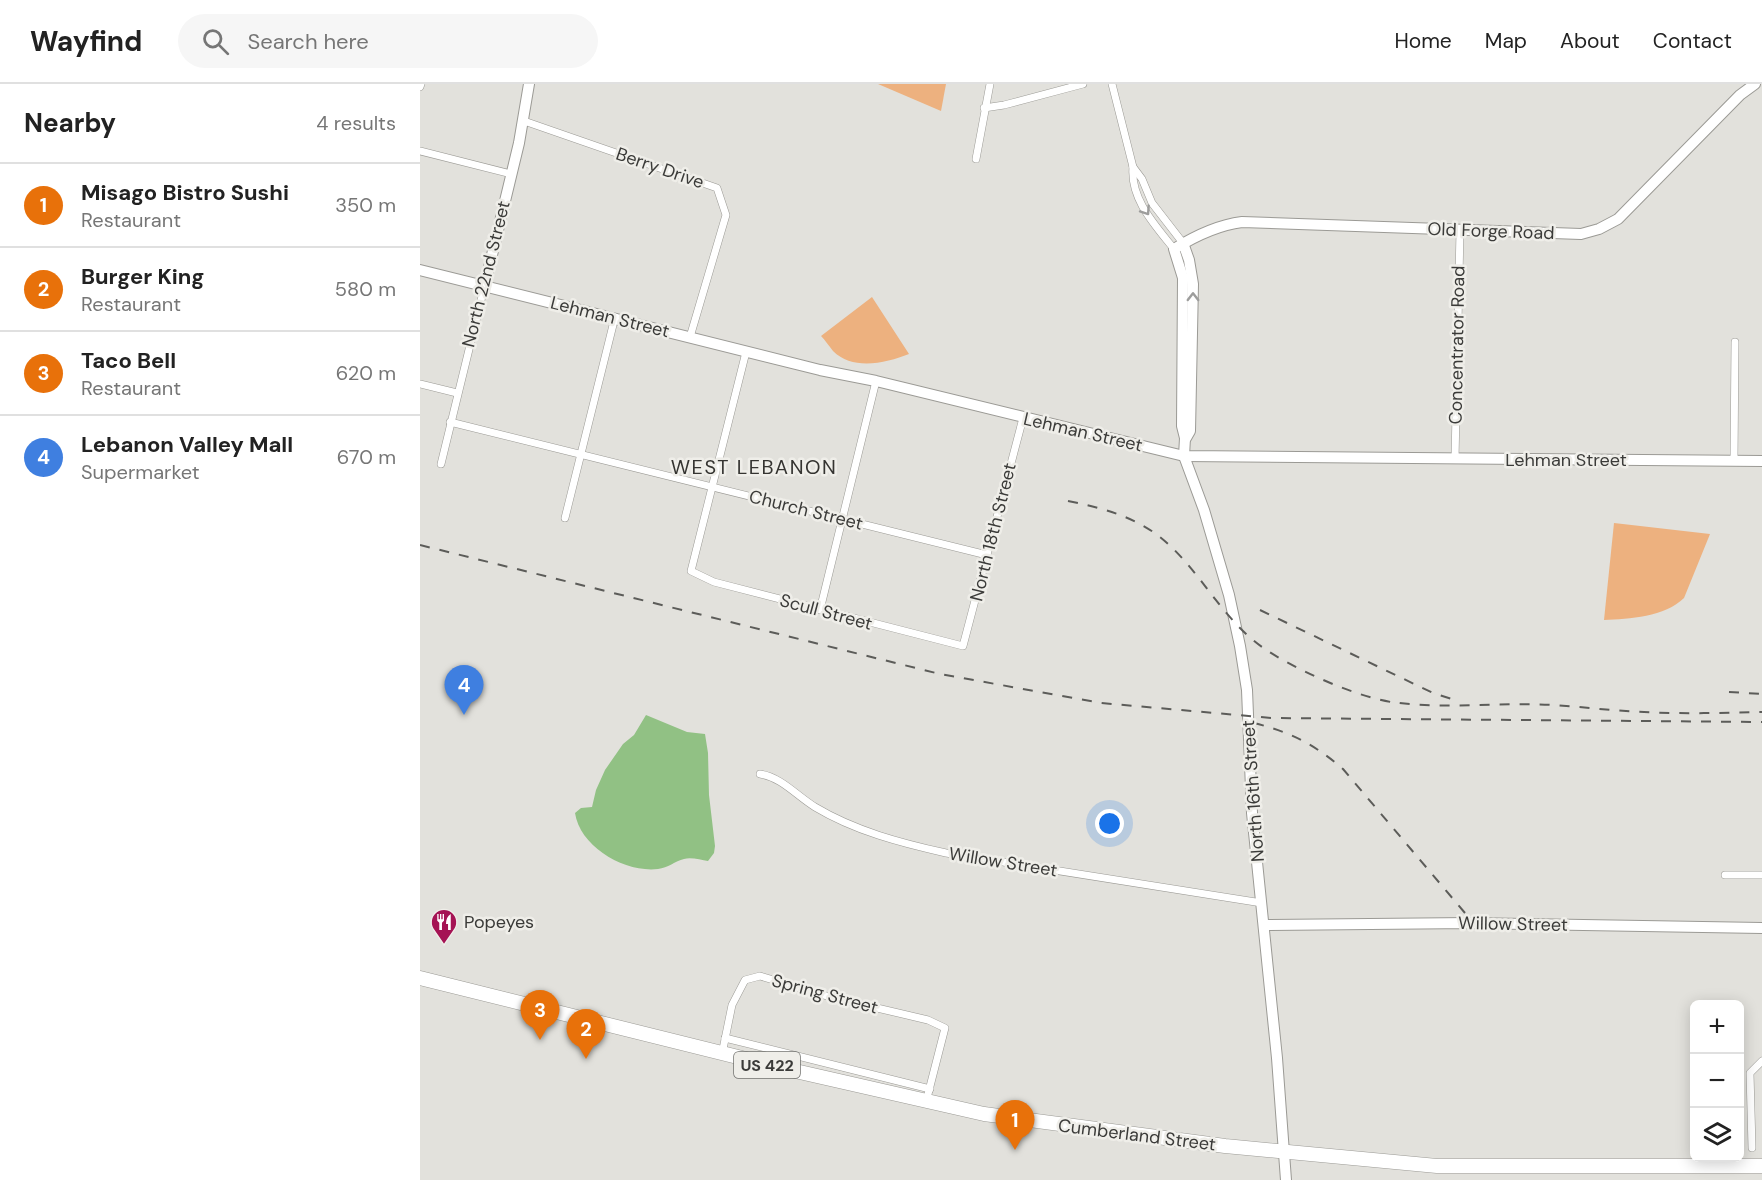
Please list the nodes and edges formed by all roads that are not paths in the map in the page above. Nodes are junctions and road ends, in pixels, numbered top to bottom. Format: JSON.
{"nodes":[{"id":1,"x":529,"y":84,"type":"edge"},
{"id":2,"x":990,"y":84,"type":"edge"},
{"id":3,"x":1083,"y":84,"type":"edge"},
{"id":4,"x":1112,"y":84,"type":"edge"},
{"id":5,"x":1755,"y":84,"type":"edge"},
{"id":6,"x":1066,"y":86,"type":"edge"},
{"id":7,"x":984,"y":108,"type":"junction"},
{"id":8,"x":524,"y":121,"type":"junction"},
{"id":9,"x":420,"y":151,"type":"edge"},
{"id":10,"x":976,"y":159,"type":"dead end"},
{"id":11,"x":511,"y":174,"type":"junction"},
{"id":12,"x":1460,"y":231,"type":"junction"},
{"id":13,"x":1178,"y":246,"type":"junction"},
{"id":14,"x":420,"y":270,"type":"edge"},
{"id":15,"x":484,"y":284,"type":"junction"},
{"id":16,"x":615,"y":317,"type":"junction"},
{"id":17,"x":690,"y":337,"type":"junction"},
{"id":18,"x":1735,"y":342,"type":"dead end"},
{"id":19,"x":746,"y":352,"type":"junction"},
{"id":20,"x":876,"y":381,"type":"junction"},
{"id":21,"x":420,"y":384,"type":"edge"},
{"id":22,"x":457,"y":393,"type":"junction"},
{"id":23,"x":1023,"y":418,"type":"junction"},
{"id":24,"x":450,"y":422,"type":"junction"},
{"id":25,"x":580,"y":454,"type":"junction"},
{"id":26,"x":1184,"y":456,"type":"junction"},
{"id":27,"x":1455,"y":459,"type":"junction"},
{"id":28,"x":1734,"y":460,"type":"junction"},
{"id":29,"x":1762,"y":461,"type":"edge"},
{"id":30,"x":441,"y":464,"type":"dead end"},
{"id":31,"x":711,"y":486,"type":"junction"},
{"id":32,"x":565,"y":518,"type":"dead end"},
{"id":33,"x":842,"y":519,"type":"junction"},
{"id":34,"x":987,"y":555,"type":"junction"},
{"id":35,"x":819,"y":610,"type":"junction"},
{"id":36,"x":963,"y":646,"type":"joint"},
{"id":37,"x":760,"y":774,"type":"dead end"},
{"id":38,"x":1725,"y":875,"type":"dead end"},
{"id":39,"x":1762,"y":875,"type":"edge"},
{"id":40,"x":1262,"y":903,"type":"junction"},
{"id":41,"x":1264,"y":925,"type":"junction"},
{"id":42,"x":1762,"y":928,"type":"edge"},
{"id":43,"x":420,"y":978,"type":"edge"},
{"id":44,"x":725,"y":1038,"type":"junction"},
{"id":45,"x":722,"y":1054,"type":"junction"},
{"id":46,"x":1762,"y":1061,"type":"edge"},
{"id":47,"x":928,"y":1095,"type":"junction"},
{"id":48,"x":1752,"y":1148,"type":"dead end"},
{"id":49,"x":1284,"y":1152,"type":"junction"},
{"id":50,"x":1762,"y":1166,"type":"edge"},
{"id":51,"x":1286,"y":1180,"type":"edge"}],
"edges":[{"from":1,"to":8,"type":"main road","name":"North 22nd Street"},
{"from":2,"to":7,"type":"street"},
{"from":3,"to":6,"type":"street"},
{"from":4,"to":13,"type":"street","name":"North 16th Street"},
{"from":5,"to":12,"type":"main road","name":"Old Forge Road"},
{"from":6,"to":7,"type":"street"},
{"from":7,"to":10,"type":"street"},
{"from":8,"to":11,"type":"main road","name":"North 22nd Street"},
{"from":8,"to":17,"type":"street","name":"Berry Drive"},
{"from":9,"to":11,"type":"street"},
{"from":11,"to":15,"type":"main road","name":"North 22nd Street"},
{"from":12,"to":13,"type":"main road","name":"Old Forge Road"},
{"from":12,"to":27,"type":"street","name":"Concentrator Road"},
{"from":13,"to":26,"type":"main road","name":"North 16th Street"},
{"from":14,"to":15,"type":"main road","name":"Lehman Street"},
{"from":15,"to":16,"type":"main road","name":"Lehman Street"},
{"from":15,"to":22,"type":"street","name":"North 22nd Street"},
{"from":16,"to":17,"type":"main road","name":"Lehman Street"},
{"from":16,"to":25,"type":"street"},
{"from":17,"to":19,"type":"main road","name":"Lehman Street"},
{"from":18,"to":28,"type":"street"},
{"from":19,"to":20,"type":"main road","name":"Lehman Street"},
{"from":19,"to":31,"type":"street"},
{"from":20,"to":23,"type":"main road","name":"Lehman Street"},
{"from":20,"to":33,"type":"street"},
{"from":21,"to":22,"type":"street"},
{"from":22,"to":24,"type":"street","name":"North 22nd Street"},
{"from":23,"to":26,"type":"main road","name":"Lehman Street"},
{"from":23,"to":34,"type":"street","name":"North 18th Street"},
{"from":24,"to":25,"type":"street","name":"Church Street"},
{"from":24,"to":30,"type":"street","name":"North 22nd Street"},
{"from":25,"to":31,"type":"street","name":"Church Street"},
{"from":25,"to":32,"type":"street"},
{"from":26,"to":27,"type":"main road","name":"Lehman Street"},
{"from":26,"to":40,"type":"main road","name":"North 16th Street"},
{"from":27,"to":28,"type":"main road","name":"Lehman Street"},
{"from":28,"to":29,"type":"main road","name":"Lehman Street"},
{"from":31,"to":33,"type":"street","name":"Church Street"},
{"from":31,"to":35,"type":"street","name":"Scull Street"},
{"from":33,"to":34,"type":"street","name":"Church Street"},
{"from":33,"to":35,"type":"street"},
{"from":34,"to":36,"type":"street","name":"North 18th Street"},
{"from":35,"to":36,"type":"street","name":"Scull Street"},
{"from":37,"to":40,"type":"street","name":"Willow Street"},
{"from":38,"to":39,"type":"street"},
{"from":40,"to":41,"type":"main road","name":"North 16th Street"},
{"from":41,"to":42,"type":"main road","name":"Willow Street"},
{"from":41,"to":49,"type":"main road","name":"North 16th Street"},
{"from":43,"to":45,"type":"highway","name":"Cumberland Street","number":"US 422"},
{"from":44,"to":45,"type":"street","name":"Spring Street"},
{"from":44,"to":47,"type":"street"},
{"from":44,"to":47,"type":"street","name":"Spring Street"},
{"from":45,"to":47,"type":"highway","name":"Cumberland Street","number":"US 422"},
{"from":46,"to":48,"type":"street"},
{"from":47,"to":49,"type":"highway","name":"Cumberland Street","number":"US 422"},
{"from":49,"to":50,"type":"highway","name":"Cumberland Street","number":"US 422"},
{"from":49,"to":51,"type":"main road","name":"North 16th Street"}]}
